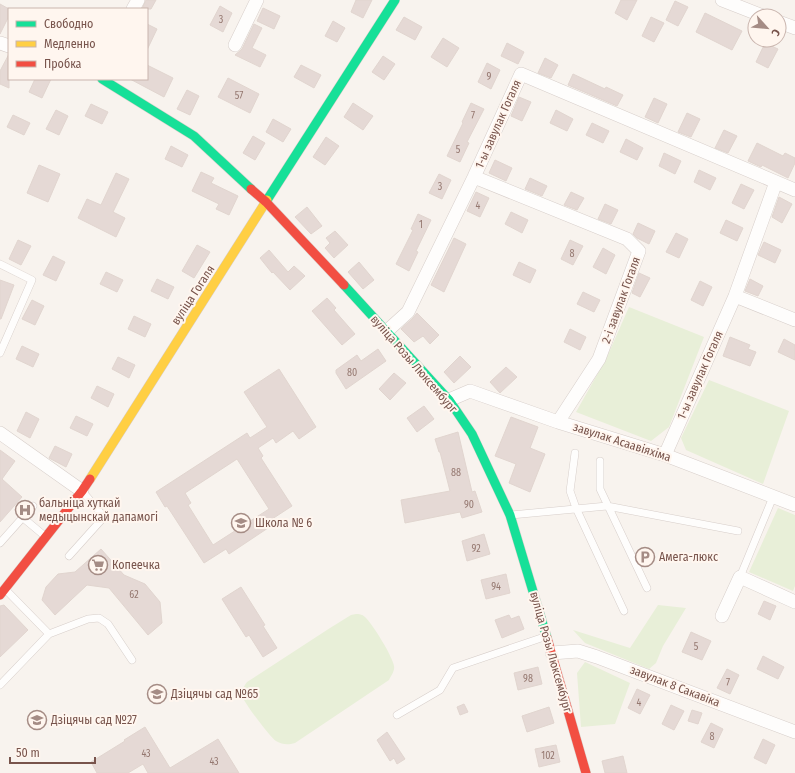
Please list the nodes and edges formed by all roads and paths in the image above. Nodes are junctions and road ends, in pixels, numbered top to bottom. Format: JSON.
{"nodes":[{"id":1,"x":256,"y":0,"type":"edge"},
{"id":2,"x":395,"y":0,"type":"edge"},
{"id":3,"x":722,"y":0,"type":"edge"},
{"id":4,"x":747,"y":10,"type":"edge"},
{"id":5,"x":235,"y":45,"type":"dead end"},
{"id":6,"x":104,"y":80,"type":"edge"},
{"id":7,"x":474,"y":177,"type":"junction"},
{"id":8,"x":776,"y":182,"type":"junction"},
{"id":9,"x":795,"y":190,"type":"edge"},
{"id":10,"x":266,"y":202,"type":"junction"},
{"id":11,"x":0,"y":264,"type":"edge"},
{"id":12,"x":735,"y":296,"type":"junction"},
{"id":13,"x":795,"y":320,"type":"edge"},
{"id":14,"x":388,"y":331,"type":"junction"},
{"id":15,"x":0,"y":353,"type":"edge"},
{"id":16,"x":449,"y":400,"type":"junction"},
{"id":17,"x":558,"y":422,"type":"junction"},
{"id":18,"x":0,"y":433,"type":"edge"},
{"id":19,"x":575,"y":453,"type":"dead end"},
{"id":20,"x":665,"y":455,"type":"junction"},
{"id":21,"x":600,"y":461,"type":"dead end"},
{"id":22,"x":82,"y":491,"type":"junction"},
{"id":23,"x":773,"y":497,"type":"junction"},
{"id":24,"x":795,"y":505,"type":"edge"},
{"id":25,"x":33,"y":506,"type":"dead end"},
{"id":26,"x":607,"y":506,"type":"junction"},
{"id":27,"x":576,"y":508,"type":"junction"},
{"id":28,"x":510,"y":515,"type":"junction"},
{"id":29,"x":22,"y":517,"type":"junction"},
{"id":30,"x":738,"y":531,"type":"dead end"},
{"id":31,"x":46,"y":537,"type":"junction"},
{"id":32,"x":0,"y":542,"type":"edge"},
{"id":33,"x":69,"y":556,"type":"dead end"},
{"id":34,"x":740,"y":577,"type":"junction"},
{"id":35,"x":647,"y":588,"type":"dead end"},
{"id":36,"x":3,"y":592,"type":"edge"},
{"id":37,"x":795,"y":602,"type":"edge"},
{"id":38,"x":624,"y":612,"type":"dead end"},
{"id":39,"x":722,"y":616,"type":"dead end"},
{"id":40,"x":49,"y":634,"type":"junction"},
{"id":41,"x":547,"y":636,"type":"junction"},
{"id":42,"x":552,"y":653,"type":"junction"},
{"id":43,"x":132,"y":660,"type":"dead end"},
{"id":44,"x":0,"y":685,"type":"edge"},
{"id":45,"x":397,"y":715,"type":"dead end"},
{"id":46,"x":795,"y":732,"type":"edge"},
{"id":47,"x":586,"y":773,"type":"edge"}],
"edges":[{"from":1,"to":5,"type":"street"},
{"from":2,"to":10,"type":"street","name":"вуліца Гогаля"},
{"from":3,"to":4,"type":"street"},
{"from":6,"to":10,"type":"street","name":"вуліца Розы Люксембург"},
{"from":7,"to":8,"type":"street","name":"1-ы завулак Гогаля"},
{"from":7,"to":14,"type":"street","name":"1-ы завулак Гогаля"},
{"from":7,"to":17,"type":"street","name":"2-і завулак Гогаля"},
{"from":8,"to":9,"type":"street","name":"1-ы завулак Гогаля"},
{"from":8,"to":12,"type":"street","name":"1-ы завулак Гогаля"},
{"from":10,"to":14,"type":"street","name":"вуліца Розы Люксембург"},
{"from":10,"to":22,"type":"street","name":"вуліца Гогаля"},
{"from":11,"to":15,"type":"lane"},
{"from":12,"to":13,"type":"street"},
{"from":12,"to":20,"type":"street","name":"1-ы завулак Гогаля"},
{"from":14,"to":16,"type":"street","name":"вуліца Розы Люксембург"},
{"from":16,"to":17,"type":"street","name":"завулак Асаавіяхіма"},
{"from":16,"to":28,"type":"street","name":"вуліца Розы Люксембург"},
{"from":17,"to":20,"type":"street","name":"завулак Асаавіяхіма"},
{"from":18,"to":22,"type":"street"},
{"from":19,"to":27,"type":"lane"},
{"from":20,"to":23,"type":"street","name":"завулак Асаавіяхіма"},
{"from":21,"to":26,"type":"lane"},
{"from":22,"to":31,"type":"street","name":"вуліца Гогаля"},
{"from":22,"to":33,"type":"lane"},
{"from":23,"to":24,"type":"street","name":"завулак Асаавіяхіма"},
{"from":23,"to":34,"type":"lane"},
{"from":25,"to":29,"type":"lane"},
{"from":26,"to":27,"type":"lane"},
{"from":26,"to":30,"type":"lane"},
{"from":26,"to":35,"type":"lane"},
{"from":27,"to":28,"type":"lane"},
{"from":27,"to":38,"type":"lane"},
{"from":28,"to":41,"type":"street","name":"вуліца Розы Люксембург"},
{"from":29,"to":31,"type":"lane"},
{"from":29,"to":32,"type":"lane"},
{"from":31,"to":36,"type":"street","name":"вуліца Гогаля"},
{"from":34,"to":37,"type":"street"},
{"from":34,"to":39,"type":"street"},
{"from":36,"to":40,"type":"lane"},
{"from":40,"to":43,"type":"lane"},
{"from":40,"to":44,"type":"lane"},
{"from":41,"to":42,"type":"street","name":"вуліца Розы Люксембург"},
{"from":41,"to":45,"type":"lane"},
{"from":42,"to":46,"type":"street","name":"завулак 8 Сакавіка"},
{"from":42,"to":47,"type":"street","name":"вуліца Розы Люксембург"}]}
